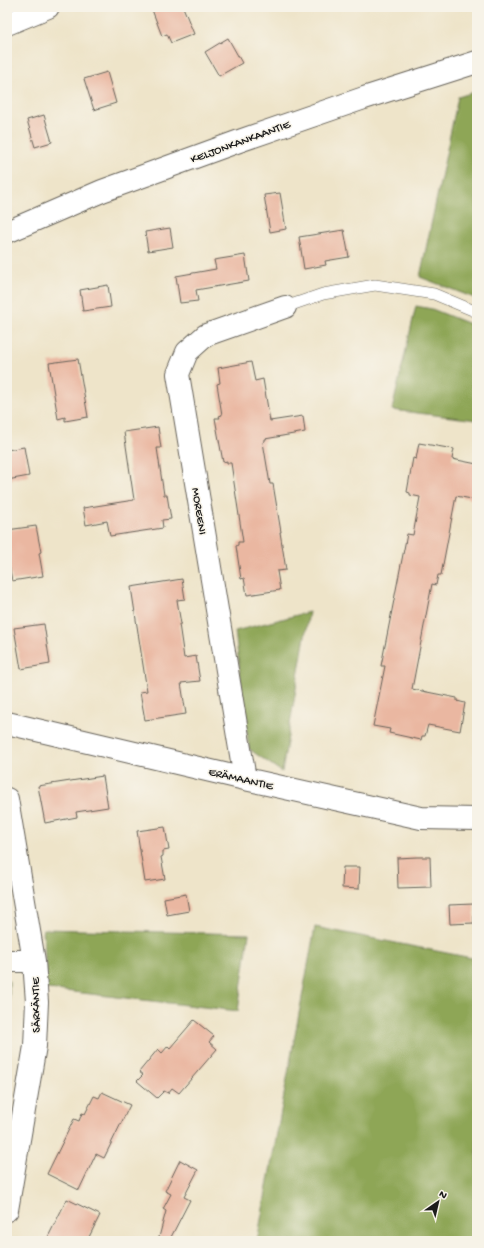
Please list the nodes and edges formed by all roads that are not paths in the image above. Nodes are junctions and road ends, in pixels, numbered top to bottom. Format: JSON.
{"nodes":[{"id":1,"x":48,"y":7,"type":"edge"},
{"id":2,"x":7,"y":24,"type":"edge"},
{"id":3,"x":477,"y":62,"type":"edge"},
{"id":4,"x":7,"y":232,"type":"edge"},
{"id":5,"x":285,"y":307,"type":"joint"},
{"id":6,"x":477,"y":312,"type":"edge"},
{"id":7,"x":7,"y":723,"type":"edge"},
{"id":8,"x":245,"y":779,"type":"junction"},
{"id":9,"x":7,"y":799,"type":"edge"},
{"id":10,"x":477,"y":819,"type":"edge"},
{"id":11,"x":7,"y":961,"type":"edge"},
{"id":12,"x":34,"y":961,"type":"junction"},
{"id":13,"x":7,"y":1210,"type":"edge"}],
"edges":[{"from":1,"to":2,"type":"street"},
{"from":3,"to":4,"type":"street","name":"KELJONKANKAANTIE"},
{"from":5,"to":6,"type":"lane"},
{"from":5,"to":8,"type":"street","name":"MOREENI"},
{"from":7,"to":8,"type":"street","name":"ERÄMAANTIE"},
{"from":8,"to":10,"type":"street","name":"ERÄMAANTIE"},
{"from":9,"to":12,"type":"street","name":"SÄRKÄNTIE"},
{"from":11,"to":12,"type":"street"},
{"from":12,"to":13,"type":"street","name":"SÄRKÄNTIE"}]}
